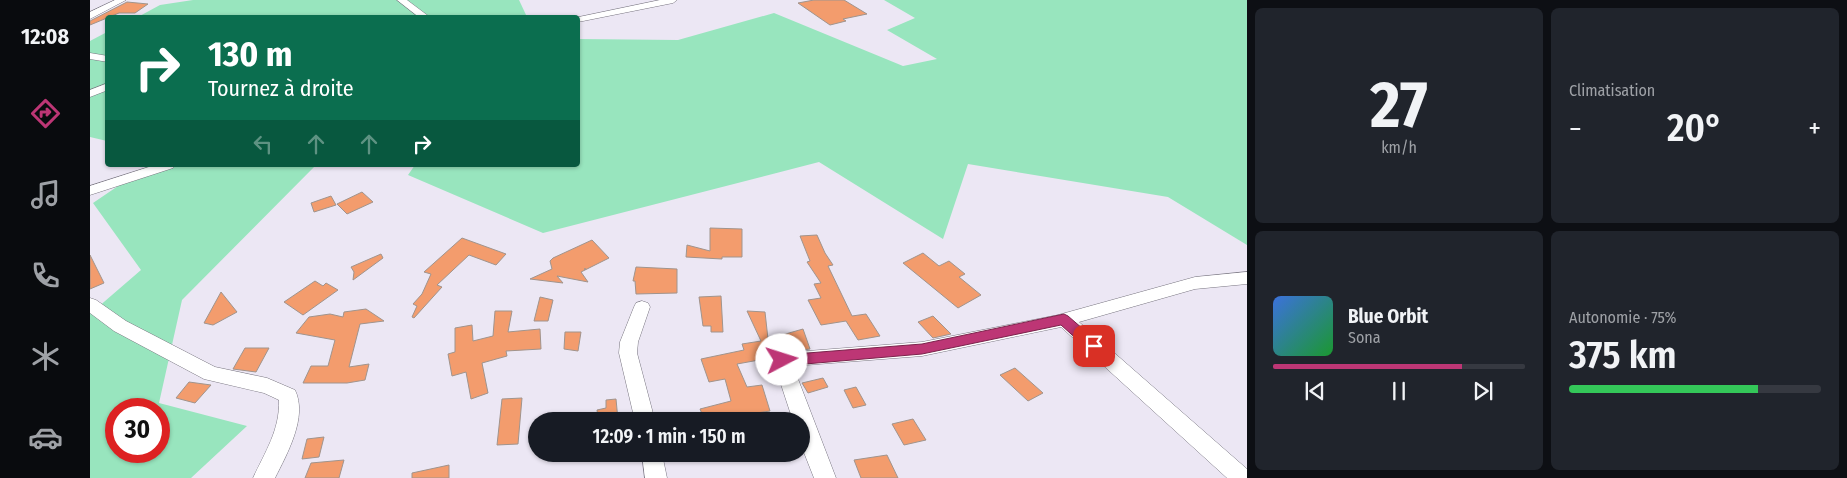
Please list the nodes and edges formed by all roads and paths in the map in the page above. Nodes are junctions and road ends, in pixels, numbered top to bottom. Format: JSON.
{"nodes":[{"id":1,"x":122,"y":0,"type":"edge"},
{"id":2,"x":402,"y":0,"type":"edge"},
{"id":3,"x":673,"y":0,"type":"edge"},
{"id":4,"x":423,"y":15,"type":"edge"},
{"id":5,"x":90,"y":16,"type":"edge"},
{"id":6,"x":580,"y":19,"type":"edge"},
{"id":7,"x":90,"y":56,"type":"edge"},
{"id":8,"x":105,"y":58,"type":"edge"},
{"id":9,"x":105,"y":87,"type":"edge"},
{"id":10,"x":90,"y":94,"type":"edge"},
{"id":11,"x":162,"y":167,"type":"edge"},
{"id":12,"x":90,"y":191,"type":"edge"},
{"id":13,"x":1247,"y":278,"type":"edge"},
{"id":14,"x":90,"y":304,"type":"edge"},
{"id":15,"x":642,"y":307,"type":"dead end"},
{"id":16,"x":1064,"y":319,"type":"junction"},
{"id":17,"x":643,"y":412,"type":"edge"},
{"id":18,"x":653,"y":462,"type":"edge"},
{"id":19,"x":264,"y":478,"type":"edge"},
{"id":20,"x":656,"y":478,"type":"edge"},
{"id":21,"x":825,"y":478,"type":"edge"},
{"id":22,"x":1242,"y":478,"type":"edge"}],
"edges":[{"from":1,"to":5,"type":"street"},
{"from":2,"to":4,"type":"street"},
{"from":3,"to":6,"type":"street"},
{"from":7,"to":8,"type":"street"},
{"from":9,"to":10,"type":"street"},
{"from":11,"to":12,"type":"street"},
{"from":13,"to":16,"type":"street"},
{"from":14,"to":19,"type":"street"},
{"from":15,"to":17,"type":"street"},
{"from":16,"to":21,"type":"street"},
{"from":16,"to":22,"type":"street"},
{"from":18,"to":20,"type":"street"}]}
